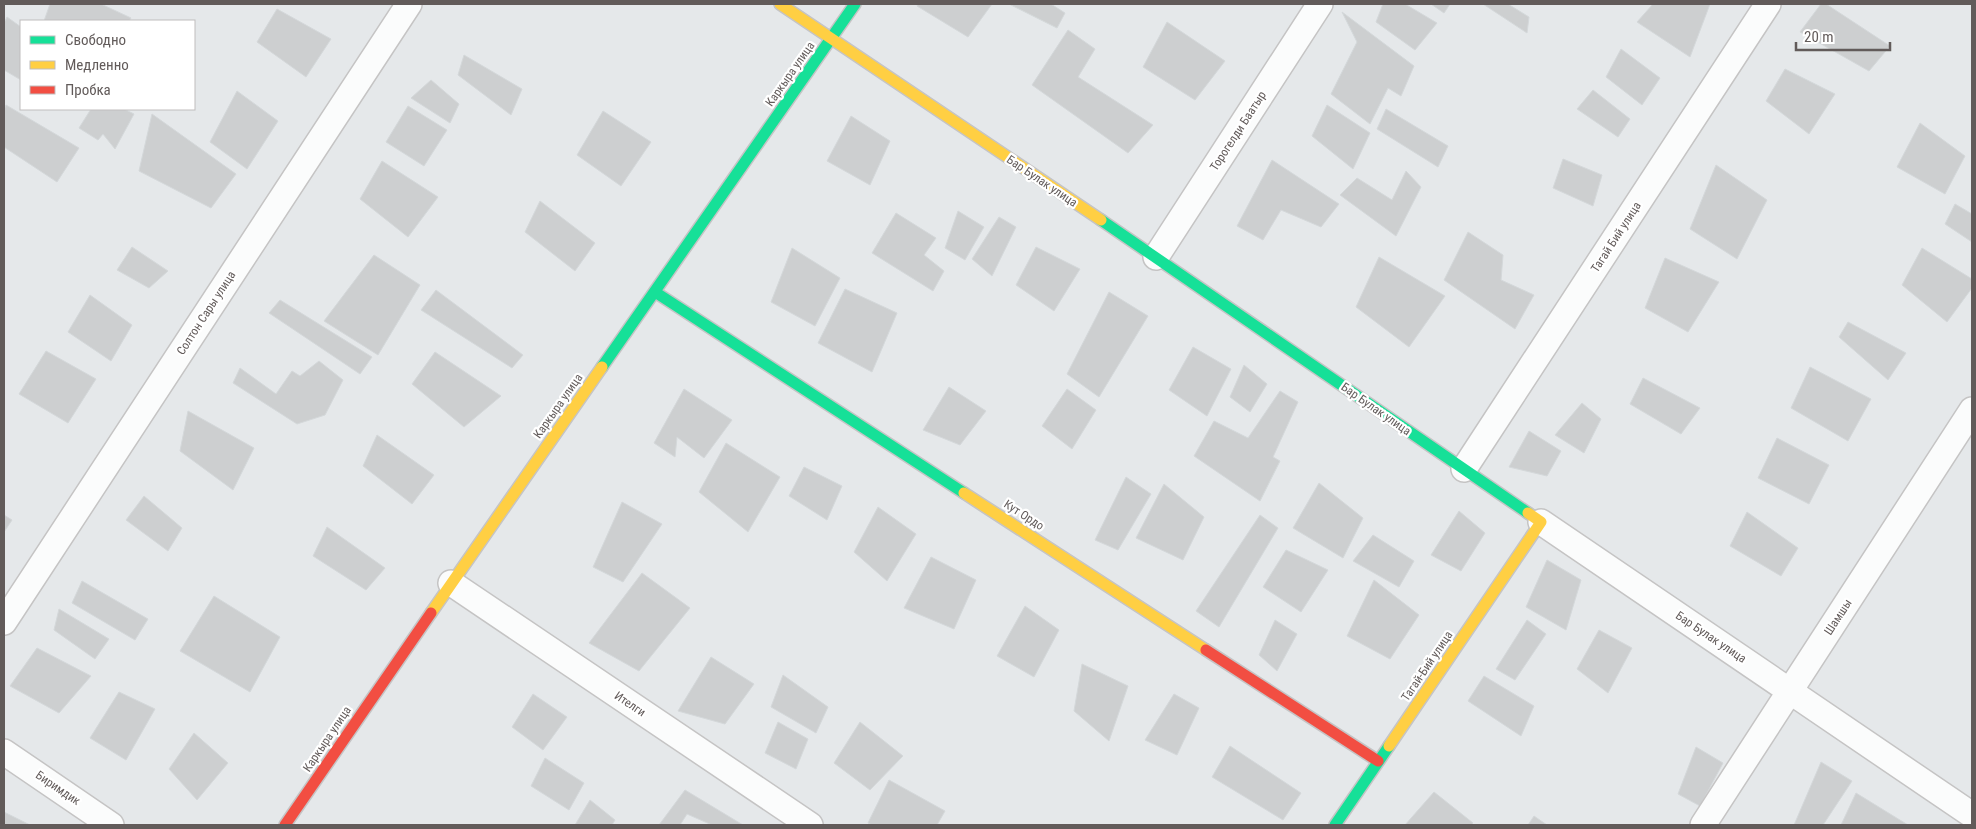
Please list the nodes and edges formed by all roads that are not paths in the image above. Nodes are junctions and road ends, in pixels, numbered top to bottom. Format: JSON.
{"nodes":[{"id":1,"x":409,"y":4,"type":"edge"},
{"id":2,"x":780,"y":4,"type":"edge"},
{"id":3,"x":855,"y":4,"type":"edge"},
{"id":4,"x":1320,"y":4,"type":"edge"},
{"id":5,"x":1768,"y":4,"type":"edge"},
{"id":6,"x":831,"y":39,"type":"junction"},
{"id":7,"x":1156,"y":257,"type":"junction"},
{"id":8,"x":655,"y":292,"type":"junction"},
{"id":9,"x":1972,"y":410,"type":"edge"},
{"id":10,"x":1464,"y":469,"type":"junction"},
{"id":11,"x":1541,"y":522,"type":"junction"},
{"id":12,"x":450,"y":583,"type":"junction"},
{"id":13,"x":4,"y":622,"type":"edge"},
{"id":14,"x":1790,"y":691,"type":"junction"},
{"id":15,"x":4,"y":752,"type":"edge"},
{"id":16,"x":1378,"y":761,"type":"junction"},
{"id":17,"x":1972,"y":815,"type":"edge"},
{"id":18,"x":111,"y":825,"type":"edge"},
{"id":19,"x":284,"y":825,"type":"edge"},
{"id":20,"x":810,"y":825,"type":"edge"},
{"id":21,"x":1335,"y":825,"type":"edge"},
{"id":22,"x":1703,"y":825,"type":"edge"}],
"edges":[{"from":1,"to":13,"type":"street","name":"Солтон Сары улица"},
{"from":2,"to":6,"type":"street","name":"Бар Булак улица"},
{"from":3,"to":6,"type":"street","name":"Каркыра улица"},
{"from":4,"to":7,"type":"street","name":"Торогелди Баатыр"},
{"from":5,"to":10,"type":"street","name":"Тагай Бий улица"},
{"from":6,"to":7,"type":"street","name":"Бар Булак улица"},
{"from":6,"to":8,"type":"street","name":"Каркыра улица"},
{"from":7,"to":10,"type":"street","name":"Бар Булак улица"},
{"from":8,"to":12,"type":"street","name":"Каркыра улица"},
{"from":8,"to":16,"type":"street","name":"Кут Ордо"},
{"from":9,"to":14,"type":"street","name":"Шамшы"},
{"from":10,"to":11,"type":"street","name":"Бар Булак улица"},
{"from":11,"to":14,"type":"street","name":"Бар Булак улица"},
{"from":11,"to":16,"type":"street","name":"Тагай-Бий улица"},
{"from":12,"to":19,"type":"street","name":"Каркыра улица"},
{"from":12,"to":20,"type":"street","name":"Ителги"},
{"from":14,"to":17,"type":"street","name":"Бар Булак улица"},
{"from":14,"to":22,"type":"street","name":"Шамшы"},
{"from":15,"to":18,"type":"street","name":"Биримдик"},
{"from":16,"to":21,"type":"street","name":"Тагай-Бий улица"}]}
